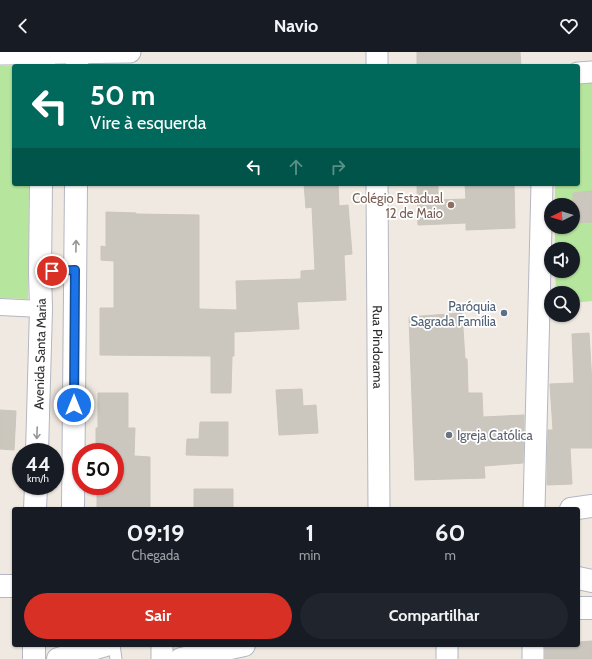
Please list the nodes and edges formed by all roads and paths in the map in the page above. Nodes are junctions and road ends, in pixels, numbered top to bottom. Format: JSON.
{"nodes":[{"id":1,"x":130,"y":52,"type":"edge"},
{"id":2,"x":377,"y":52,"type":"edge"},
{"id":3,"x":0,"y":54,"type":"edge"},
{"id":4,"x":44,"y":57,"type":"edge"},
{"id":5,"x":78,"y":57,"type":"edge"},
{"id":6,"x":377,"y":64,"type":"edge"},
{"id":7,"x":592,"y":72,"type":"edge"},
{"id":8,"x":580,"y":73,"type":"edge"},
{"id":9,"x":41,"y":186,"type":"edge"},
{"id":10,"x":76,"y":186,"type":"edge"},
{"id":11,"x":377,"y":186,"type":"edge"},
{"id":12,"x":542,"y":186,"type":"edge"},
{"id":13,"x":75,"y":270,"type":"junction"},
{"id":14,"x":40,"y":271,"type":"junction"},
{"id":15,"x":0,"y":307,"type":"edge"},
{"id":16,"x":41,"y":309,"type":"junction"},
{"id":17,"x":75,"y":360,"type":"junction"},
{"id":18,"x":39,"y":361,"type":"junction"},
{"id":19,"x":37,"y":443,"type":"edge"},
{"id":20,"x":36,"y":495,"type":"edge"},
{"id":21,"x":592,"y":506,"type":"edge"},
{"id":22,"x":35,"y":507,"type":"edge"},
{"id":23,"x":73,"y":507,"type":"edge"},
{"id":24,"x":379,"y":507,"type":"edge"},
{"id":25,"x":534,"y":507,"type":"edge"},
{"id":26,"x":580,"y":508,"type":"edge"},
{"id":27,"x":580,"y":579,"type":"edge"},
{"id":28,"x":592,"y":582,"type":"edge"},
{"id":29,"x":0,"y":586,"type":"edge"},
{"id":30,"x":12,"y":586,"type":"edge"},
{"id":31,"x":580,"y":608,"type":"edge"},
{"id":32,"x":592,"y":608,"type":"edge"},
{"id":33,"x":34,"y":647,"type":"edge"},
{"id":34,"x":97,"y":647,"type":"edge"},
{"id":35,"x":114,"y":647,"type":"edge"},
{"id":36,"x":162,"y":647,"type":"edge"},
{"id":37,"x":235,"y":647,"type":"edge"},
{"id":38,"x":447,"y":647,"type":"edge"},
{"id":39,"x":533,"y":647,"type":"edge"},
{"id":40,"x":67,"y":654,"type":"edge"},
{"id":41,"x":34,"y":659,"type":"edge"},
{"id":42,"x":116,"y":659,"type":"edge"},
{"id":43,"x":162,"y":659,"type":"edge"},
{"id":44,"x":182,"y":659,"type":"edge"},
{"id":45,"x":447,"y":659,"type":"edge"},
{"id":46,"x":533,"y":659,"type":"edge"}],
"edges":[{"from":1,"to":5,"type":"street"},
{"from":2,"to":6,"type":"street"},
{"from":3,"to":4,"type":"street"},
{"from":4,"to":5,"type":"street"},
{"from":7,"to":8,"type":"street"},
{"from":9,"to":14,"type":"main road","name":"Avenida Santa Maria"},
{"from":13,"to":10,"type":"main road","one_way":true},
{"from":11,"to":24,"type":"street","name":"Rua Pindorama"},
{"from":12,"to":25,"type":"street"},
{"from":13,"to":14,"type":"main road"},
{"from":13,"to":17,"type":"main road"},
{"from":14,"to":16,"type":"main road","name":"Avenida Santa Maria"},
{"from":15,"to":16,"type":"street"},
{"from":16,"to":18,"type":"main road","name":"Avenida Santa Maria"},
{"from":17,"to":18,"type":"main road"},
{"from":17,"to":23,"type":"main road"},
{"from":18,"to":19,"type":"main road","name":"Avenida Santa Maria","one_way":true},
{"from":20,"to":22,"type":"main road"},
{"from":21,"to":26,"type":"main road"},
{"from":27,"to":28,"type":"main road"},
{"from":29,"to":30,"type":"main road"},
{"from":31,"to":32,"type":"main road"},
{"from":33,"to":41,"type":"main road"},
{"from":34,"to":40,"type":"main road"},
{"from":35,"to":42,"type":"lane"},
{"from":36,"to":43,"type":"street"},
{"from":37,"to":44,"type":"main road"},
{"from":38,"to":45,"type":"street"},
{"from":39,"to":46,"type":"street"}]}
